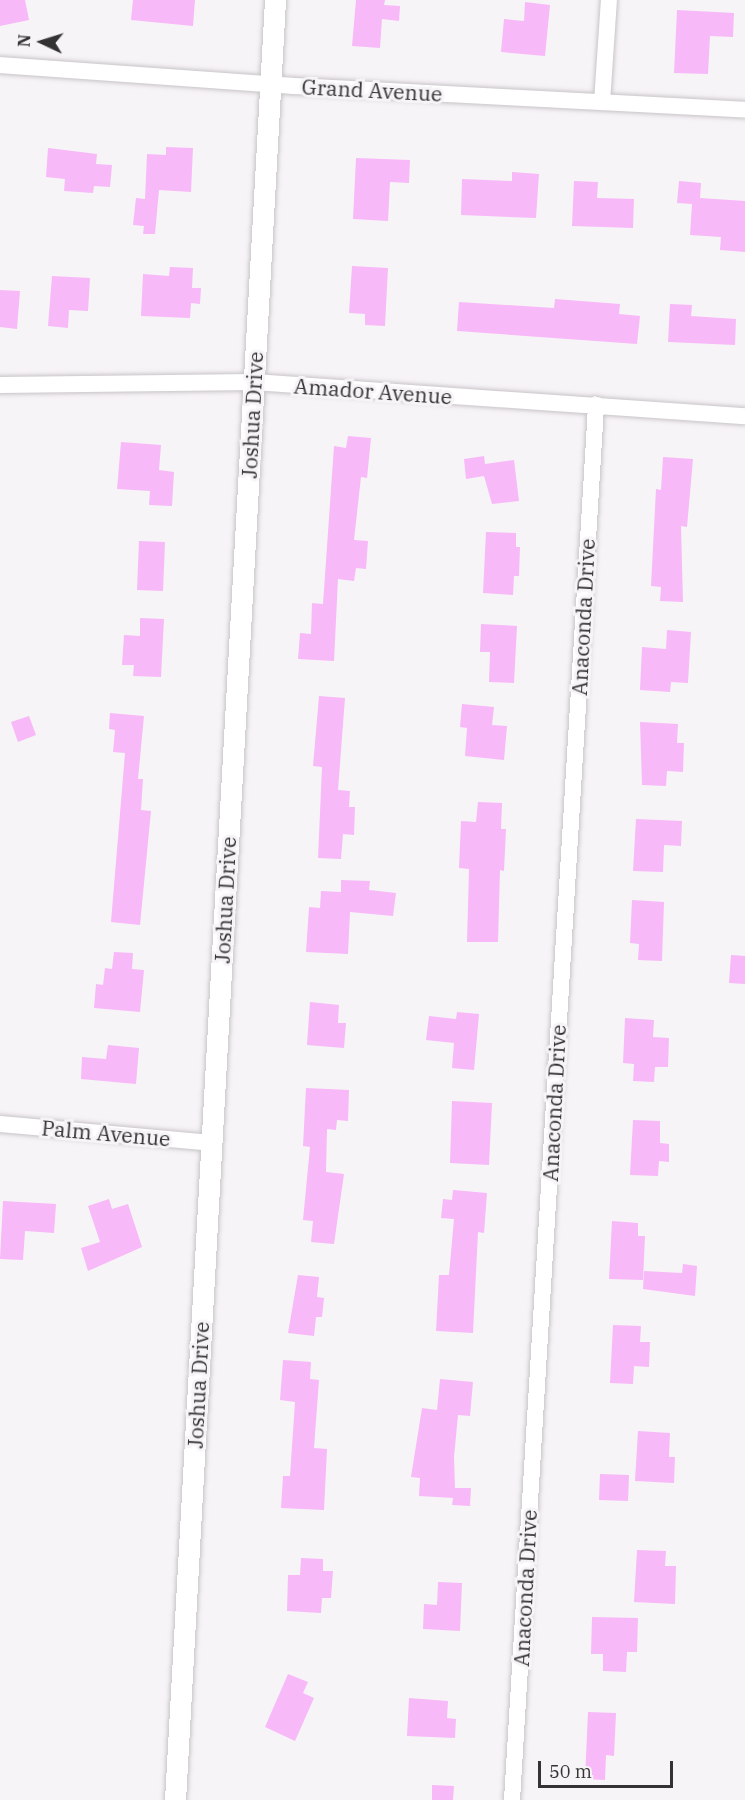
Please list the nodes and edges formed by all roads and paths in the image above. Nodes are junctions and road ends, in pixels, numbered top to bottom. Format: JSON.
{"nodes":[{"id":1,"x":274,"y":0,"type":"edge"},
{"id":2,"x":609,"y":0,"type":"edge"},
{"id":3,"x":0,"y":65,"type":"edge"},
{"id":4,"x":270,"y":84,"type":"junction"},
{"id":5,"x":602,"y":102,"type":"junction"},
{"id":6,"x":745,"y":110,"type":"edge"},
{"id":7,"x":254,"y":382,"type":"junction"},
{"id":8,"x":0,"y":385,"type":"edge"},
{"id":9,"x":596,"y":405,"type":"junction"},
{"id":10,"x":745,"y":416,"type":"edge"},
{"id":11,"x":0,"y":1124,"type":"edge"},
{"id":12,"x":212,"y":1143,"type":"junction"},
{"id":13,"x":176,"y":1800,"type":"edge"},
{"id":14,"x":512,"y":1800,"type":"edge"}],
"edges":[{"from":1,"to":4,"type":"street","name":"Joshua Drive"},
{"from":2,"to":5,"type":"street"},
{"from":3,"to":4,"type":"street","name":"Grand Avenue"},
{"from":4,"to":5,"type":"street","name":"Grand Avenue"},
{"from":4,"to":7,"type":"street","name":"Joshua Drive"},
{"from":5,"to":6,"type":"street","name":"Grand Avenue"},
{"from":7,"to":8,"type":"street","name":"Amador Avenue"},
{"from":7,"to":9,"type":"street","name":"Amador Avenue"},
{"from":7,"to":12,"type":"street","name":"Joshua Drive"},
{"from":9,"to":10,"type":"street","name":"Amador Avenue"},
{"from":9,"to":14,"type":"street","name":"Anaconda Drive"},
{"from":11,"to":12,"type":"street","name":"Palm Avenue"},
{"from":12,"to":13,"type":"street","name":"Joshua Drive"}]}
